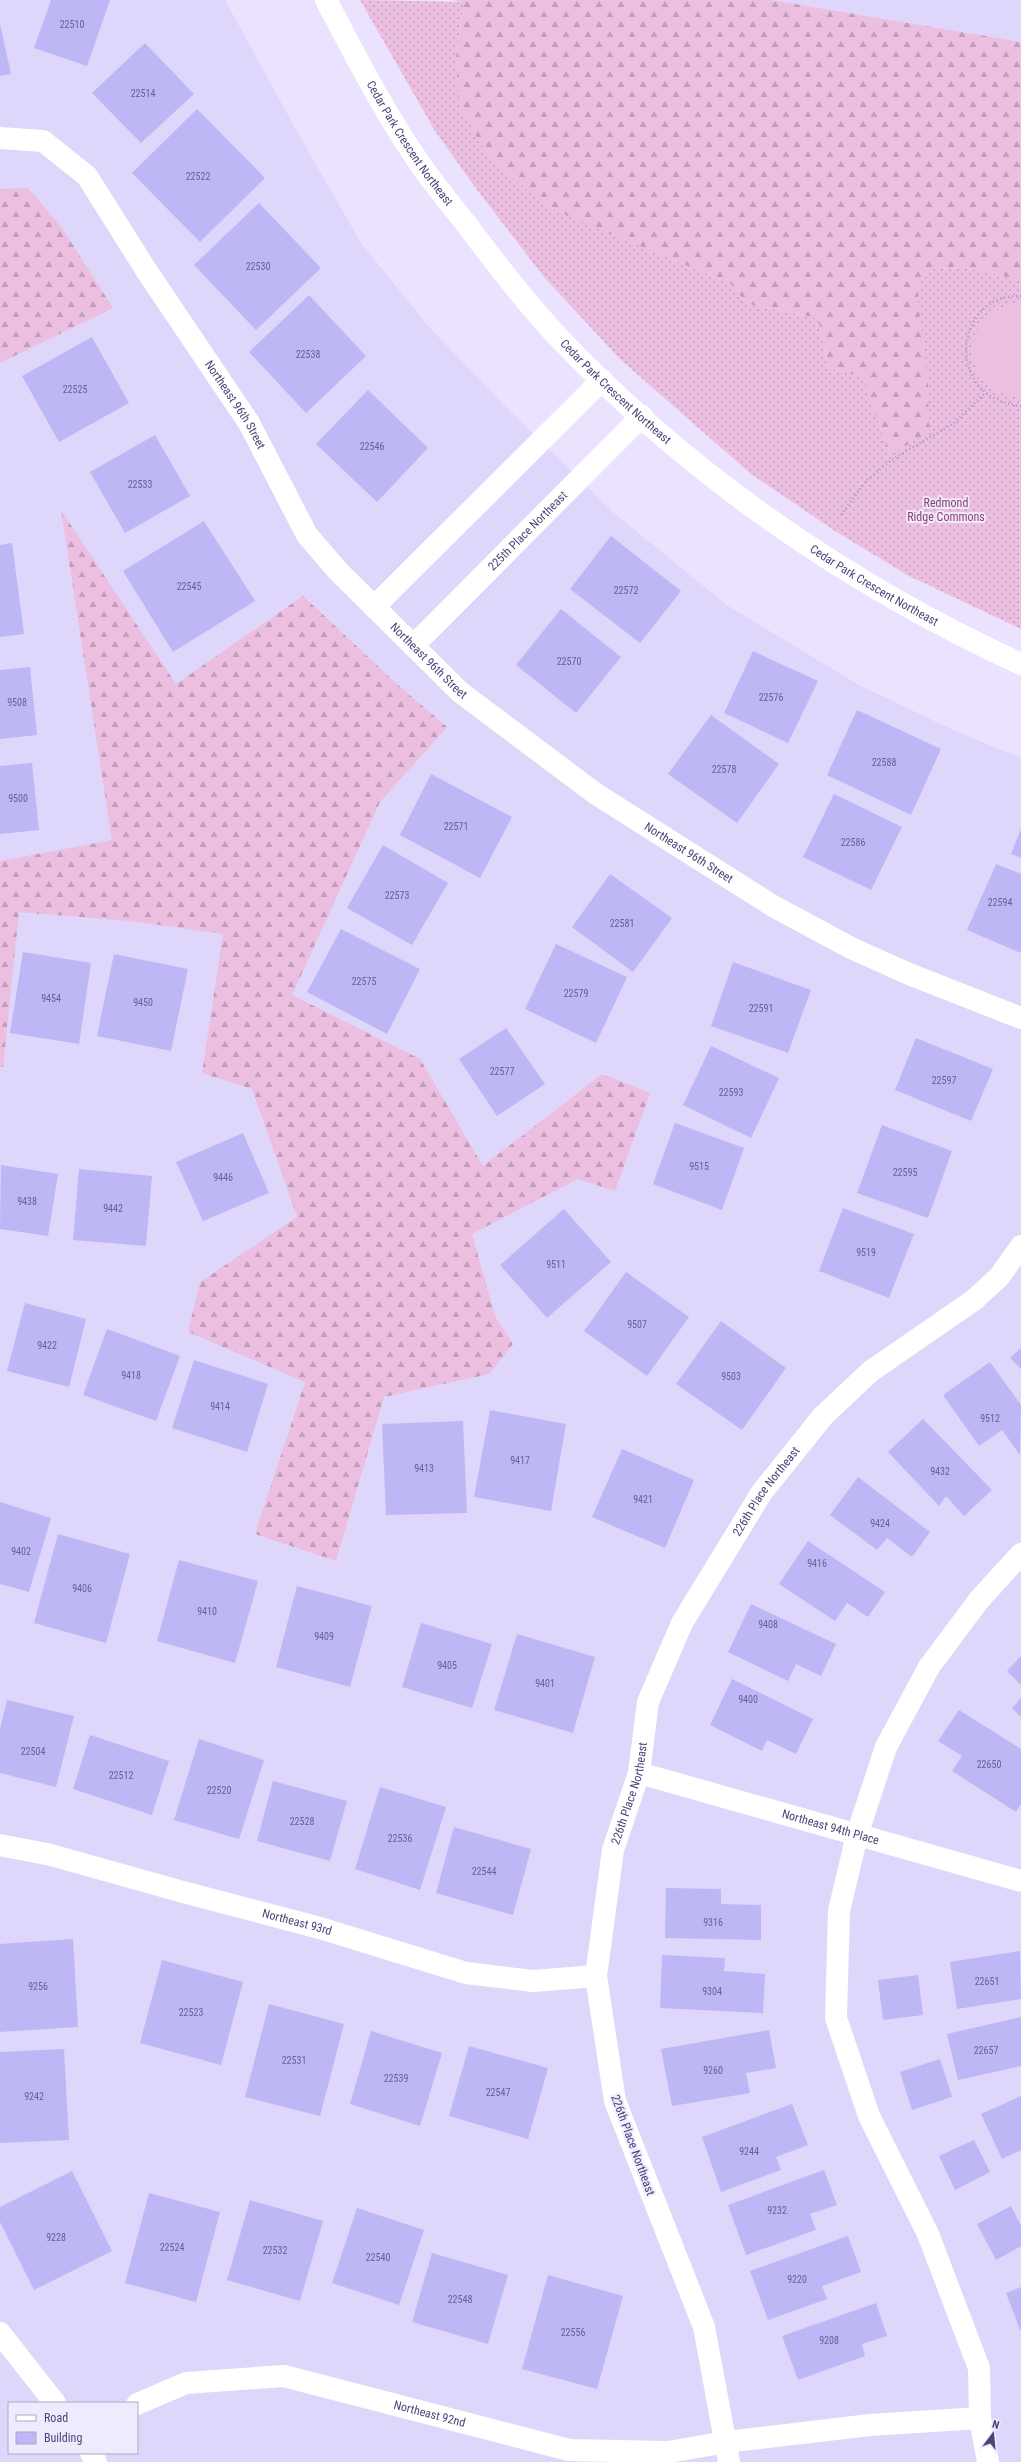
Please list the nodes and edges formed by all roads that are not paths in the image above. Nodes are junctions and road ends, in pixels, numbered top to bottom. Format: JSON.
{"nodes":[{"id":1,"x":326,"y":0,"type":"edge"},
{"id":2,"x":0,"y":138,"type":"edge"},
{"id":3,"x":602,"y":380,"type":"junction"},
{"id":4,"x":642,"y":416,"type":"junction"},
{"id":5,"x":374,"y":606,"type":"junction"},
{"id":6,"x":414,"y":645,"type":"junction"},
{"id":7,"x":1021,"y":664,"type":"edge"},
{"id":8,"x":1021,"y":1018,"type":"edge"},
{"id":9,"x":1021,"y":1246,"type":"edge"},
{"id":10,"x":1021,"y":1554,"type":"edge"},
{"id":11,"x":639,"y":1773,"type":"junction"},
{"id":12,"x":857,"y":1835,"type":"junction"},
{"id":13,"x":0,"y":1845,"type":"edge"},
{"id":14,"x":1021,"y":1881,"type":"edge"},
{"id":15,"x":596,"y":1976,"type":"junction"},
{"id":16,"x":0,"y":2334,"type":"edge"},
{"id":17,"x":54,"y":2402,"type":"edge"},
{"id":18,"x":138,"y":2404,"type":"edge"},
{"id":19,"x":980,"y":2418,"type":"junction"},
{"id":20,"x":727,"y":2452,"type":"edge"},
{"id":21,"x":988,"y":2462,"type":"edge"}],
"edges":[{"from":1,"to":3,"type":"street","name":"Cedar Park Crescent Northeast"},
{"from":2,"to":5,"type":"street","name":"Northeast 96th Street"},
{"from":3,"to":4,"type":"street","name":"Cedar Park Crescent Northeast"},
{"from":3,"to":5,"type":"street"},
{"from":4,"to":6,"type":"street","name":"225th Place Northeast"},
{"from":4,"to":7,"type":"street","name":"Cedar Park Crescent Northeast"},
{"from":5,"to":6,"type":"street","name":"Northeast 96th Street"},
{"from":6,"to":8,"type":"street","name":"Northeast 96th Street"},
{"from":9,"to":11,"type":"street","name":"226th Place Northeast"},
{"from":10,"to":12,"type":"street"},
{"from":11,"to":12,"type":"street","name":"Northeast 94th Place"},
{"from":11,"to":15,"type":"street","name":"226th Place Northeast"},
{"from":12,"to":14,"type":"street","name":"Northeast 94th Place"},
{"from":12,"to":19,"type":"street"},
{"from":13,"to":15,"type":"street","name":"Northeast 93rd"},
{"from":15,"to":20,"type":"street","name":"226th Place Northeast"},
{"from":16,"to":17,"type":"street"},
{"from":18,"to":20,"type":"street","name":"Northeast 92nd"},
{"from":19,"to":20,"type":"street","name":"Northeast 92nd"},
{"from":19,"to":21,"type":"street"}]}
